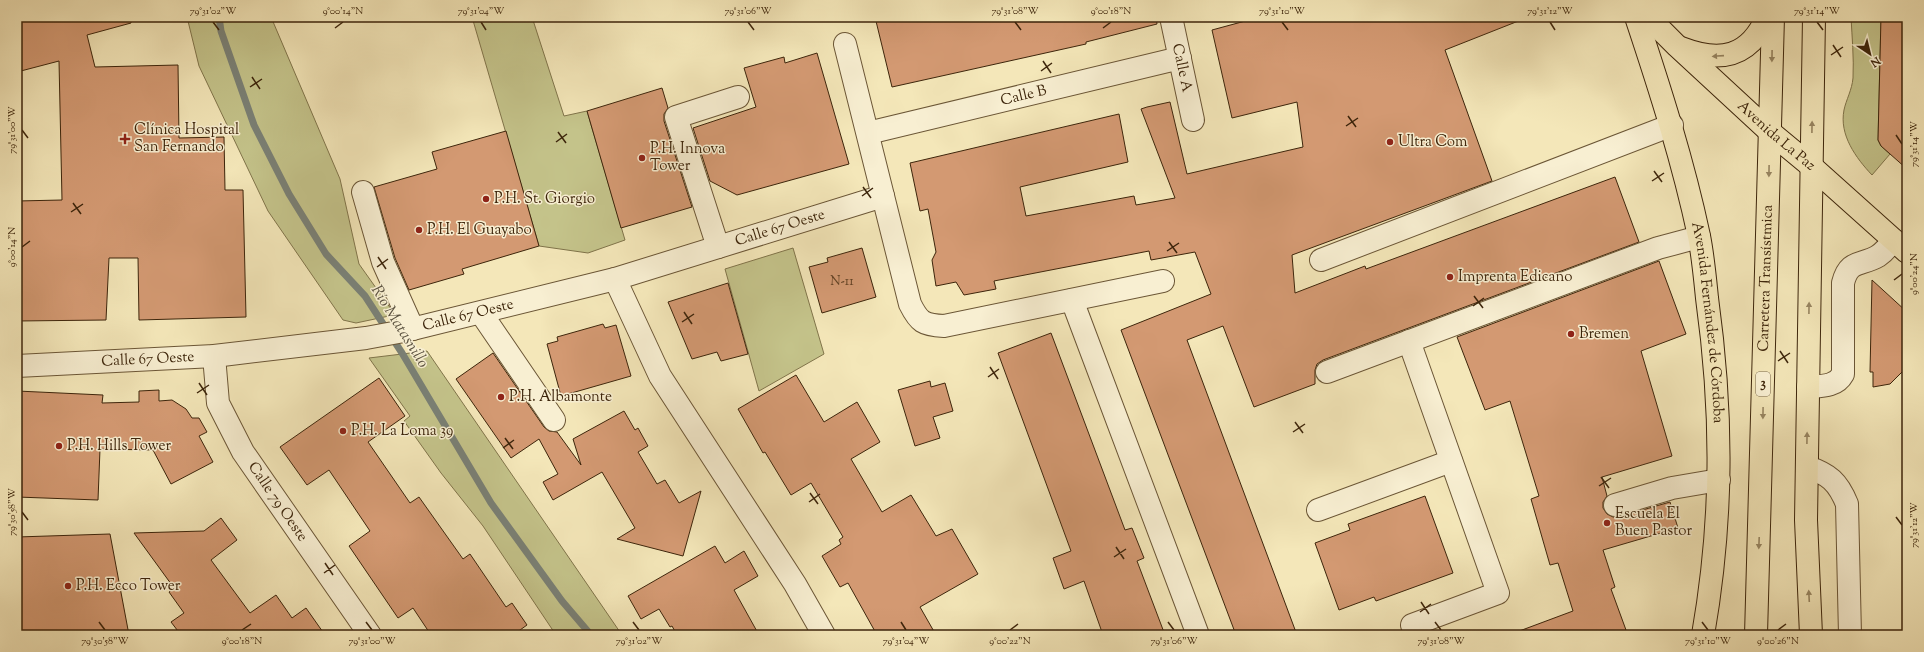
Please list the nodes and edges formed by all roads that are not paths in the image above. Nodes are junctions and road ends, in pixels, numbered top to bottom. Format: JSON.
{"nodes":[{"id":1,"x":1171,"y":17,"type":"edge"},
{"id":2,"x":1636,"y":17,"type":"edge"},
{"id":3,"x":1648,"y":17,"type":"edge"},
{"id":4,"x":1767,"y":17,"type":"edge"},
{"id":5,"x":1773,"y":17,"type":"edge"},
{"id":6,"x":1814,"y":17,"type":"edge"},
{"id":7,"x":845,"y":44,"type":"dead end"},
{"id":8,"x":1677,"y":46,"type":"junction"},
{"id":9,"x":1180,"y":58,"type":"junction"},
{"id":10,"x":738,"y":97,"type":"dead end"},
{"id":11,"x":1193,"y":120,"type":"dead end"},
{"id":12,"x":1672,"y":125,"type":"junction"},
{"id":13,"x":1770,"y":132,"type":"junction"},
{"id":14,"x":868,"y":133,"type":"junction"},
{"id":15,"x":1811,"y":166,"type":"junction"},
{"id":16,"x":363,"y":192,"type":"dead end"},
{"id":17,"x":883,"y":196,"type":"junction"},
{"id":18,"x":1699,"y":237,"type":"junction"},
{"id":19,"x":1900,"y":246,"type":"edge"},
{"id":20,"x":718,"y":247,"type":"junction"},
{"id":21,"x":1321,"y":260,"type":"dead end"},
{"id":22,"x":615,"y":279,"type":"junction"},
{"id":23,"x":1163,"y":281,"type":"dead end"},
{"id":24,"x":1072,"y":300,"type":"junction"},
{"id":25,"x":481,"y":314,"type":"junction"},
{"id":26,"x":408,"y":330,"type":"junction"},
{"id":27,"x":1409,"y":341,"type":"junction"},
{"id":28,"x":214,"y":356,"type":"junction"},
{"id":29,"x":17,"y":366,"type":"edge"},
{"id":30,"x":1327,"y":372,"type":"dead end"},
{"id":31,"x":1808,"y":387,"type":"junction"},
{"id":32,"x":554,"y":420,"type":"dead end"},
{"id":33,"x":1451,"y":461,"type":"junction"},
{"id":34,"x":1807,"y":467,"type":"junction"},
{"id":35,"x":1719,"y":480,"type":"junction"},
{"id":36,"x":1615,"y":505,"type":"dead end"},
{"id":37,"x":1318,"y":510,"type":"dead end"},
{"id":38,"x":1412,"y":625,"type":"dead end"},
{"id":39,"x":370,"y":635,"type":"edge"},
{"id":40,"x":824,"y":635,"type":"edge"},
{"id":41,"x":1198,"y":635,"type":"edge"},
{"id":42,"x":1703,"y":635,"type":"edge"},
{"id":43,"x":1756,"y":635,"type":"edge"},
{"id":44,"x":1811,"y":635,"type":"edge"},
{"id":45,"x":1850,"y":635,"type":"edge"}],
"edges":[{"from":1,"to":9,"type":"street","name":"Calle A"},
{"from":2,"to":12,"type":"main road","name":"Avenida Fernández de Córdoba"},
{"from":3,"to":8,"type":"main road","name":"Avenida La Paz"},
{"from":4,"to":8,"type":"main road","one_way":true},
{"from":5,"to":13,"type":"main road","name":"Carretera Transístmica","number":"3","one_way":true},
{"from":15,"to":6,"type":"main road","one_way":true},
{"from":7,"to":14,"type":"street"},
{"from":8,"to":13,"type":"main road","name":"Avenida La Paz"},
{"from":9,"to":11,"type":"street","name":"Calle A"},
{"from":9,"to":14,"type":"street","name":"Calle B"},
{"from":10,"to":20,"type":"street"},
{"from":12,"to":18,"type":"main road","name":"Avenida Fernández de Córdoba"},
{"from":12,"to":21,"type":"street"},
{"from":13,"to":15,"type":"main road","name":"Avenida La Paz"},
{"from":13,"to":43,"type":"main road","name":"Carretera Transístmica","number":"3","one_way":true},
{"from":14,"to":17,"type":"street"},
{"from":15,"to":19,"type":"main road","name":"Avenida La Paz"},
{"from":31,"to":15,"type":"main road","one_way":true},
{"from":16,"to":26,"type":"street"},
{"from":17,"to":20,"type":"street","name":"Calle 67 Oeste"},
{"from":17,"to":24,"type":"street"},
{"from":18,"to":27,"type":"street"},
{"from":18,"to":35,"type":"main road","name":"Avenida Fernández de Córdoba"},
{"from":19,"to":31,"type":"street"},
{"from":20,"to":22,"type":"street","name":"Calle 67 Oeste"},
{"from":22,"to":25,"type":"street","name":"Calle 67 Oeste"},
{"from":22,"to":40,"type":"street"},
{"from":23,"to":24,"type":"street"},
{"from":24,"to":41,"type":"street"},
{"from":25,"to":26,"type":"street","name":"Calle 67 Oeste"},
{"from":25,"to":32,"type":"street"},
{"from":26,"to":28,"type":"street","name":"Calle 67 Oeste"},
{"from":27,"to":30,"type":"street"},
{"from":27,"to":33,"type":"street"},
{"from":28,"to":29,"type":"street","name":"Calle 67 Oeste"},
{"from":28,"to":39,"type":"street","name":"Calle 79 Oeste"},
{"from":34,"to":31,"type":"main road","one_way":true},
{"from":33,"to":37,"type":"street"},
{"from":33,"to":38,"type":"street"},
{"from":44,"to":34,"type":"main road","one_way":true},
{"from":34,"to":45,"type":"street"},
{"from":35,"to":36,"type":"street"},
{"from":35,"to":42,"type":"main road","name":"Avenida Fernández de Córdoba"}]}
